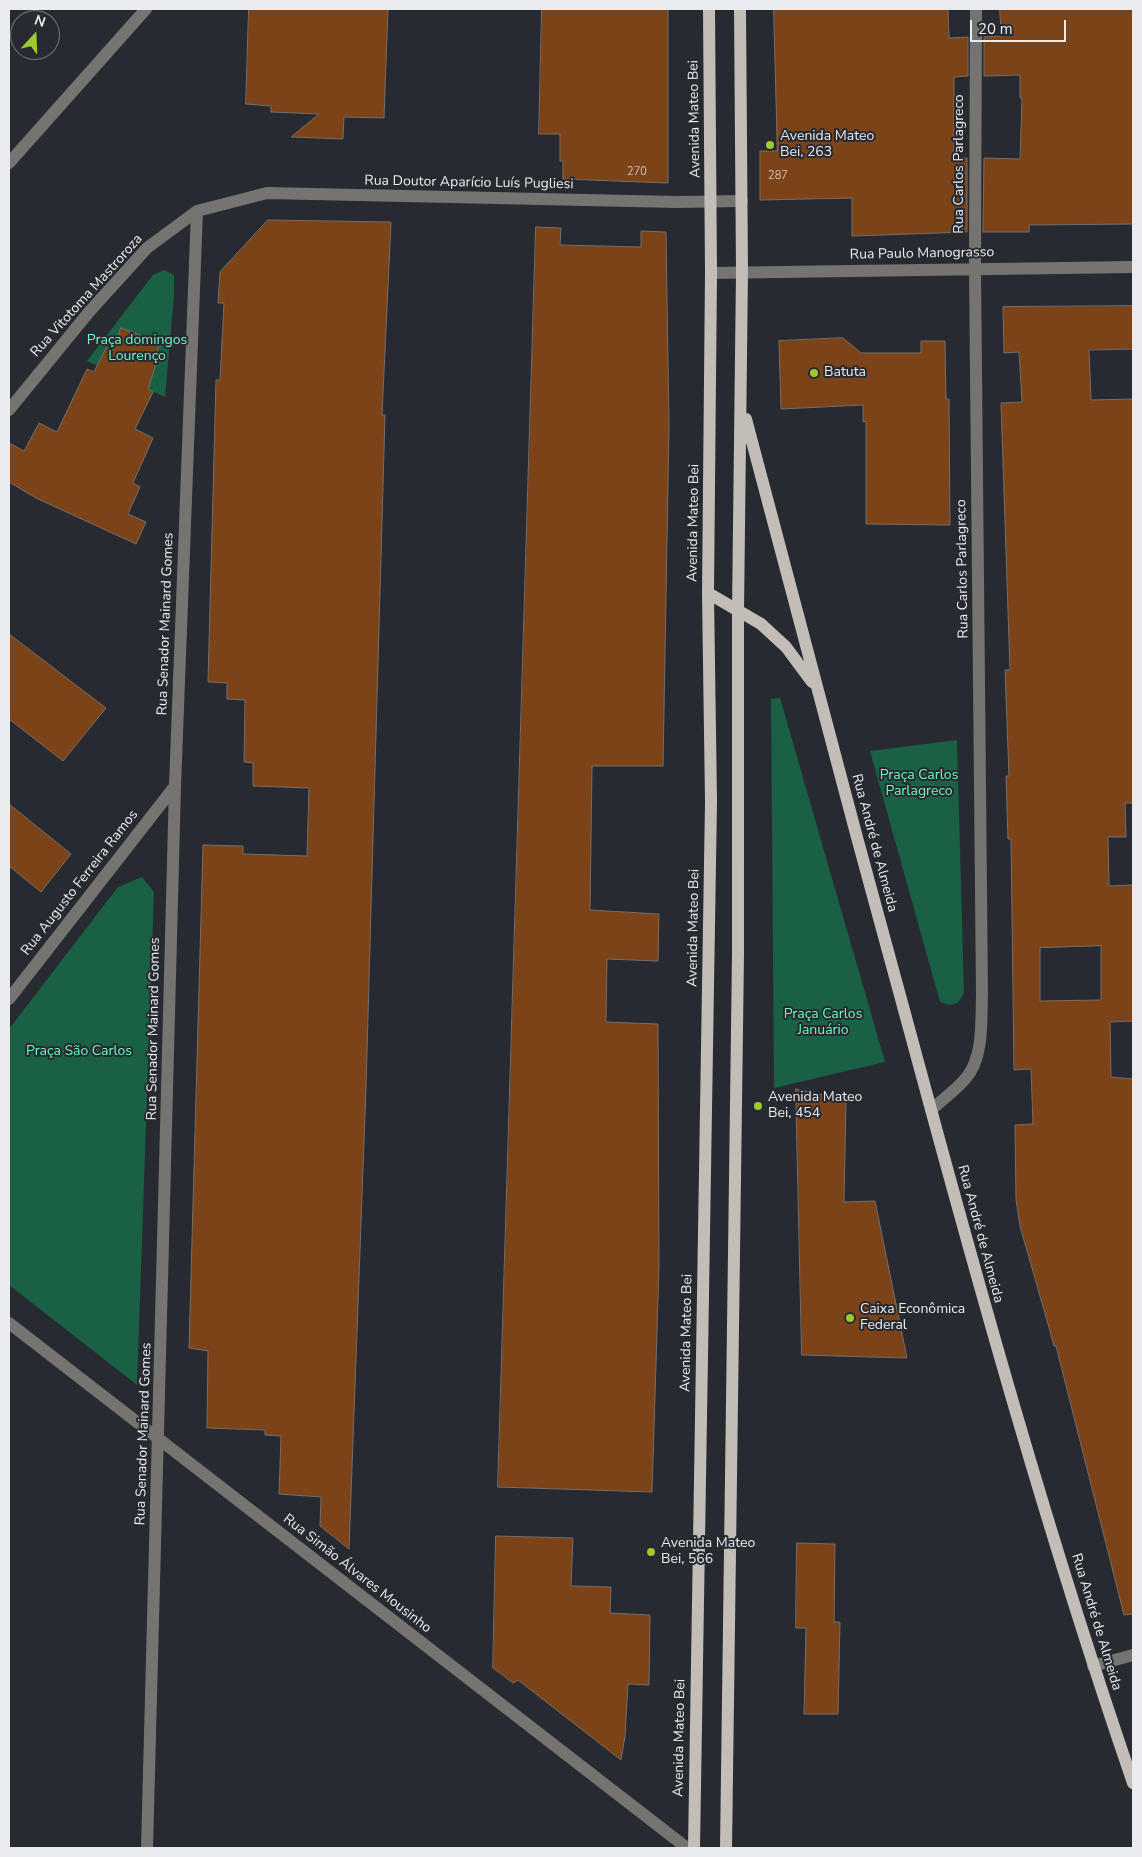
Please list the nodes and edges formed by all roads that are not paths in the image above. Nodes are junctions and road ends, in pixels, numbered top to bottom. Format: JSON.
{"nodes":[{"id":1,"x":146,"y":9,"type":"edge"},
{"id":2,"x":709,"y":9,"type":"edge"},
{"id":3,"x":740,"y":9,"type":"edge"},
{"id":4,"x":976,"y":9,"type":"edge"},
{"id":5,"x":9,"y":163,"type":"edge"},
{"id":6,"x":711,"y":201,"type":"junction"},
{"id":7,"x":742,"y":201,"type":"junction"},
{"id":8,"x":197,"y":212,"type":"junction"},
{"id":9,"x":1133,"y":267,"type":"edge"},
{"id":10,"x":975,"y":268,"type":"junction"},
{"id":11,"x":711,"y":272,"type":"junction"},
{"id":12,"x":742,"y":272,"type":"junction"},
{"id":13,"x":742,"y":402,"type":"junction"},
{"id":14,"x":9,"y":410,"type":"edge"},
{"id":15,"x":708,"y":593,"type":"junction"},
{"id":16,"x":738,"y":611,"type":"junction"},
{"id":17,"x":816,"y":688,"type":"junction"},
{"id":18,"x":175,"y":786,"type":"junction"},
{"id":19,"x":9,"y":999,"type":"edge"},
{"id":20,"x":931,"y":1110,"type":"junction"},
{"id":21,"x":9,"y":1323,"type":"edge"},
{"id":22,"x":158,"y":1438,"type":"junction"},
{"id":23,"x":1133,"y":1655,"type":"edge"},
{"id":24,"x":1093,"y":1666,"type":"junction"},
{"id":25,"x":1133,"y":1783,"type":"edge"},
{"id":26,"x":147,"y":1848,"type":"edge"},
{"id":27,"x":687,"y":1848,"type":"edge"},
{"id":28,"x":694,"y":1848,"type":"edge"},
{"id":29,"x":726,"y":1848,"type":"edge"}],
"edges":[{"from":1,"to":5,"type":"street"},
{"from":2,"to":6,"type":"main road","name":"Avenida Mateo Bei"},
{"from":3,"to":7,"type":"main road"},
{"from":4,"to":10,"type":"street","name":"Rua Carlos Parlagreco"},
{"from":6,"to":7,"type":"street","name":"Rua Doutor Aparício Luís Pugliesi"},
{"from":6,"to":8,"type":"street","name":"Rua Doutor Aparício Luís Pugliesi"},
{"from":6,"to":11,"type":"main road","name":"Avenida Mateo Bei"},
{"from":7,"to":12,"type":"main road"},
{"from":8,"to":14,"type":"street","name":"Rua Vitotoma Mastroroza"},
{"from":8,"to":18,"type":"street","name":"Rua Senador Mainard Gomes"},
{"from":9,"to":10,"type":"street","name":"Rua Paulo Manograsso"},
{"from":10,"to":12,"type":"street","name":"Rua Paulo Manograsso"},
{"from":10,"to":20,"type":"street","name":"Rua Carlos Parlagreco"},
{"from":11,"to":12,"type":"street","name":"Rua Paulo Manograsso"},
{"from":11,"to":15,"type":"main road","name":"Avenida Mateo Bei"},
{"from":12,"to":13,"type":"main road"},
{"from":13,"to":16,"type":"main road"},
{"from":13,"to":17,"type":"main road","name":"Rua André de Almeida"},
{"from":15,"to":16,"type":"main road","name":"Rua André de Almeida"},
{"from":15,"to":28,"type":"main road","name":"Avenida Mateo Bei"},
{"from":16,"to":17,"type":"main road","name":"Rua André de Almeida"},
{"from":16,"to":29,"type":"main road"},
{"from":17,"to":20,"type":"main road","name":"Rua André de Almeida"},
{"from":18,"to":19,"type":"street","name":"Rua Augusto Ferreira Ramos"},
{"from":18,"to":22,"type":"street","name":"Rua Senador Mainard Gomes"},
{"from":20,"to":24,"type":"main road","name":"Rua André de Almeida"},
{"from":21,"to":22,"type":"street","name":"Rua Simão Álvares Mousinho"},
{"from":22,"to":26,"type":"street","name":"Rua Senador Mainard Gomes"},
{"from":22,"to":27,"type":"street","name":"Rua Simão Álvares Mousinho"},
{"from":23,"to":24,"type":"street"},
{"from":24,"to":25,"type":"main road","name":"Rua André de Almeida"}]}
